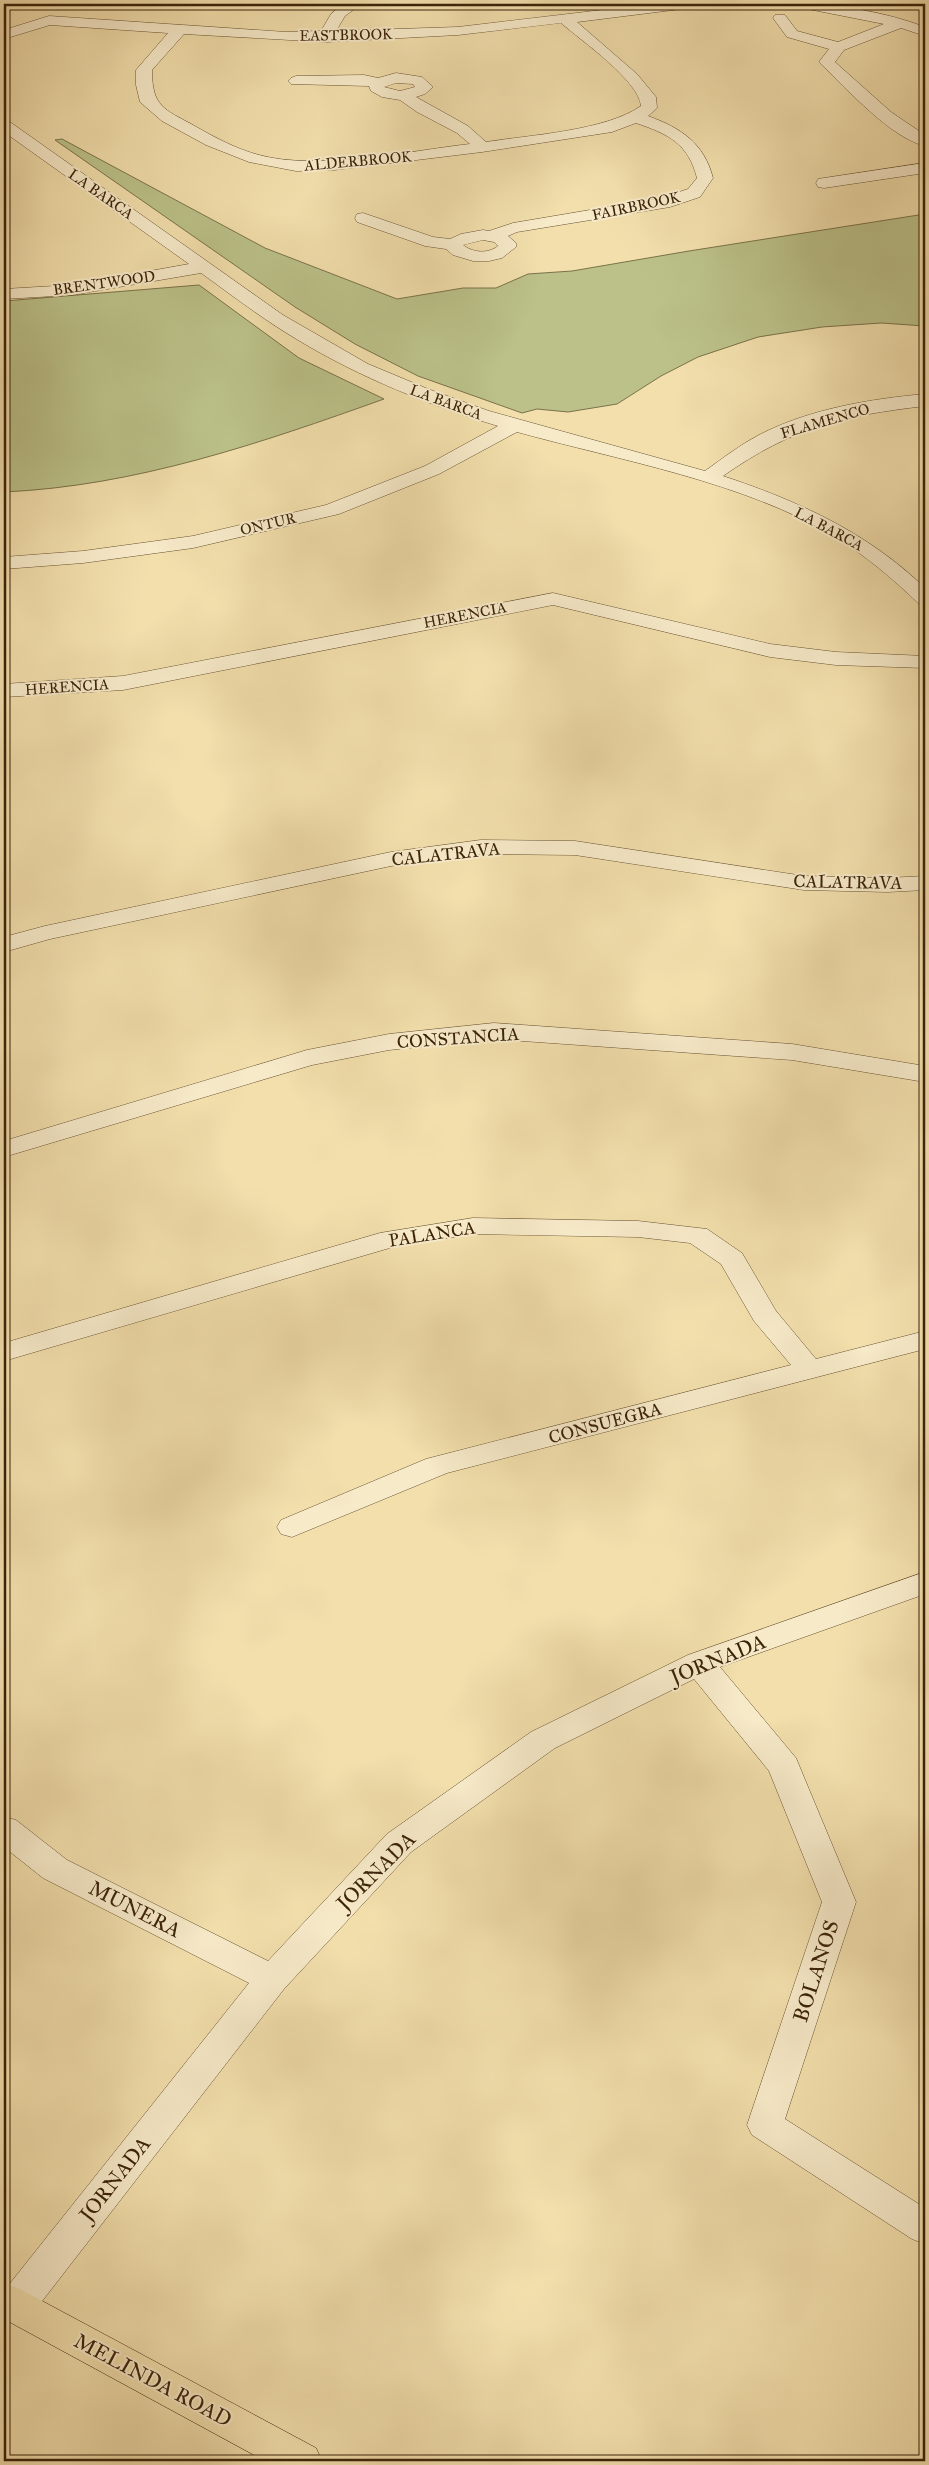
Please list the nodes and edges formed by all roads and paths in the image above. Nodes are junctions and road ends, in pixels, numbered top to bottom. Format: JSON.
{"nodes":[{"id":1,"x":689,"y":4,"type":"edge"},
{"id":2,"x":803,"y":4,"type":"edge"},
{"id":3,"x":327,"y":5,"type":"edge"},
{"id":4,"x":349,"y":6,"type":"edge"},
{"id":5,"x":564,"y":18,"type":"junction"},
{"id":6,"x":780,"y":18,"type":"dead end"},
{"id":7,"x":901,"y":23,"type":"junction"},
{"id":8,"x":179,"y":30,"type":"junction"},
{"id":9,"x":925,"y":32,"type":"edge"},
{"id":10,"x":4,"y":35,"type":"edge"},
{"id":11,"x":326,"y":37,"type":"junction"},
{"id":12,"x":839,"y":47,"type":"junction"},
{"id":13,"x":296,"y":80,"type":"dead end"},
{"id":14,"x":378,"y":83,"type":"junction"},
{"id":15,"x":404,"y":95,"type":"junction"},
{"id":16,"x":636,"y":117,"type":"junction"},
{"id":17,"x":4,"y":125,"type":"edge"},
{"id":18,"x":925,"y":141,"type":"edge"},
{"id":19,"x":482,"y":147,"type":"junction"},
{"id":20,"x":925,"y":149,"type":"edge"},
{"id":21,"x":925,"y":153,"type":"edge"},
{"id":22,"x":925,"y":168,"type":"edge"},
{"id":23,"x":824,"y":184,"type":"dead end"},
{"id":24,"x":363,"y":218,"type":"dead end"},
{"id":25,"x":204,"y":267,"type":"junction"},
{"id":26,"x":4,"y":294,"type":"edge"},
{"id":27,"x":925,"y":400,"type":"edge"},
{"id":28,"x":515,"y":426,"type":"junction"},
{"id":29,"x":707,"y":478,"type":"junction"},
{"id":30,"x":4,"y":563,"type":"edge"},
{"id":31,"x":925,"y":571,"type":"edge"},
{"id":32,"x":903,"y":577,"type":"junction"},
{"id":33,"x":925,"y":599,"type":"edge"},
{"id":34,"x":925,"y":662,"type":"edge"},
{"id":35,"x":4,"y":691,"type":"edge"},
{"id":36,"x":925,"y":883,"type":"edge"},
{"id":37,"x":4,"y":945,"type":"edge"},
{"id":38,"x":925,"y":1074,"type":"edge"},
{"id":39,"x":4,"y":1149,"type":"edge"},
{"id":40,"x":925,"y":1340,"type":"edge"},
{"id":41,"x":4,"y":1352,"type":"edge"},
{"id":42,"x":810,"y":1370,"type":"junction"},
{"id":43,"x":292,"y":1527,"type":"dead end"},
{"id":44,"x":925,"y":1583,"type":"edge"},
{"id":45,"x":699,"y":1663,"type":"junction"},
{"id":46,"x":4,"y":1830,"type":"edge"},
{"id":47,"x":272,"y":1979,"type":"junction"},
{"id":48,"x":925,"y":2228,"type":"edge"},
{"id":49,"x":9,"y":2303,"type":"edge"},
{"id":50,"x":302,"y":2461,"type":"edge"}],
"edges":[{"from":1,"to":5,"type":"street","name":"EASTBROOK"},
{"from":2,"to":7,"type":"street"},
{"from":3,"to":4,"type":"street"},
{"from":4,"to":11,"type":"street"},
{"from":5,"to":11,"type":"street","name":"EASTBROOK"},
{"from":5,"to":16,"type":"street"},
{"from":6,"to":12,"type":"street"},
{"from":7,"to":9,"type":"street"},
{"from":7,"to":12,"type":"street"},
{"from":8,"to":10,"type":"street","name":"EASTBROOK"},
{"from":8,"to":11,"type":"street","name":"EASTBROOK"},
{"from":8,"to":19,"type":"street","name":"ALDERBROOK"},
{"from":12,"to":18,"type":"street"},
{"from":13,"to":14,"type":"street"},
{"from":14,"to":15,"type":"street"},
{"from":14,"to":15,"type":"street"},
{"from":15,"to":19,"type":"street"},
{"from":16,"to":19,"type":"street","name":"ALDERBROOK"},
{"from":16,"to":24,"type":"street","name":"FAIRBROOK"},
{"from":17,"to":25,"type":"street","name":"LA BARCA"},
{"from":20,"to":21,"type":"street"},
{"from":22,"to":23,"type":"street"},
{"from":25,"to":26,"type":"street","name":"BRENTWOOD"},
{"from":25,"to":28,"type":"street","name":"LA BARCA"},
{"from":27,"to":29,"type":"street","name":"FLAMENCO"},
{"from":28,"to":29,"type":"street","name":"LA BARCA"},
{"from":28,"to":30,"type":"street","name":"ONTUR"},
{"from":29,"to":32,"type":"street","name":"LA BARCA"},
{"from":31,"to":32,"type":"street"},
{"from":32,"to":33,"type":"street","name":"LA BARCA"},
{"from":34,"to":35,"type":"street","name":"HERENCIA"},
{"from":36,"to":37,"type":"street","name":"CALATRAVA"},
{"from":38,"to":39,"type":"street","name":"CONSTANCIA"},
{"from":40,"to":42,"type":"street","name":"CONSUEGRA"},
{"from":41,"to":42,"type":"street","name":"PALANCA"},
{"from":42,"to":43,"type":"street","name":"CONSUEGRA"},
{"from":44,"to":45,"type":"street","name":"JORNADA"},
{"from":45,"to":47,"type":"street","name":"JORNADA"},
{"from":45,"to":48,"type":"street","name":"BOLANOS"},
{"from":46,"to":47,"type":"street","name":"MUNERA"},
{"from":47,"to":49,"type":"street","name":"JORNADA"},
{"from":49,"to":50,"type":"main road","name":"MELINDA ROAD"}]}
